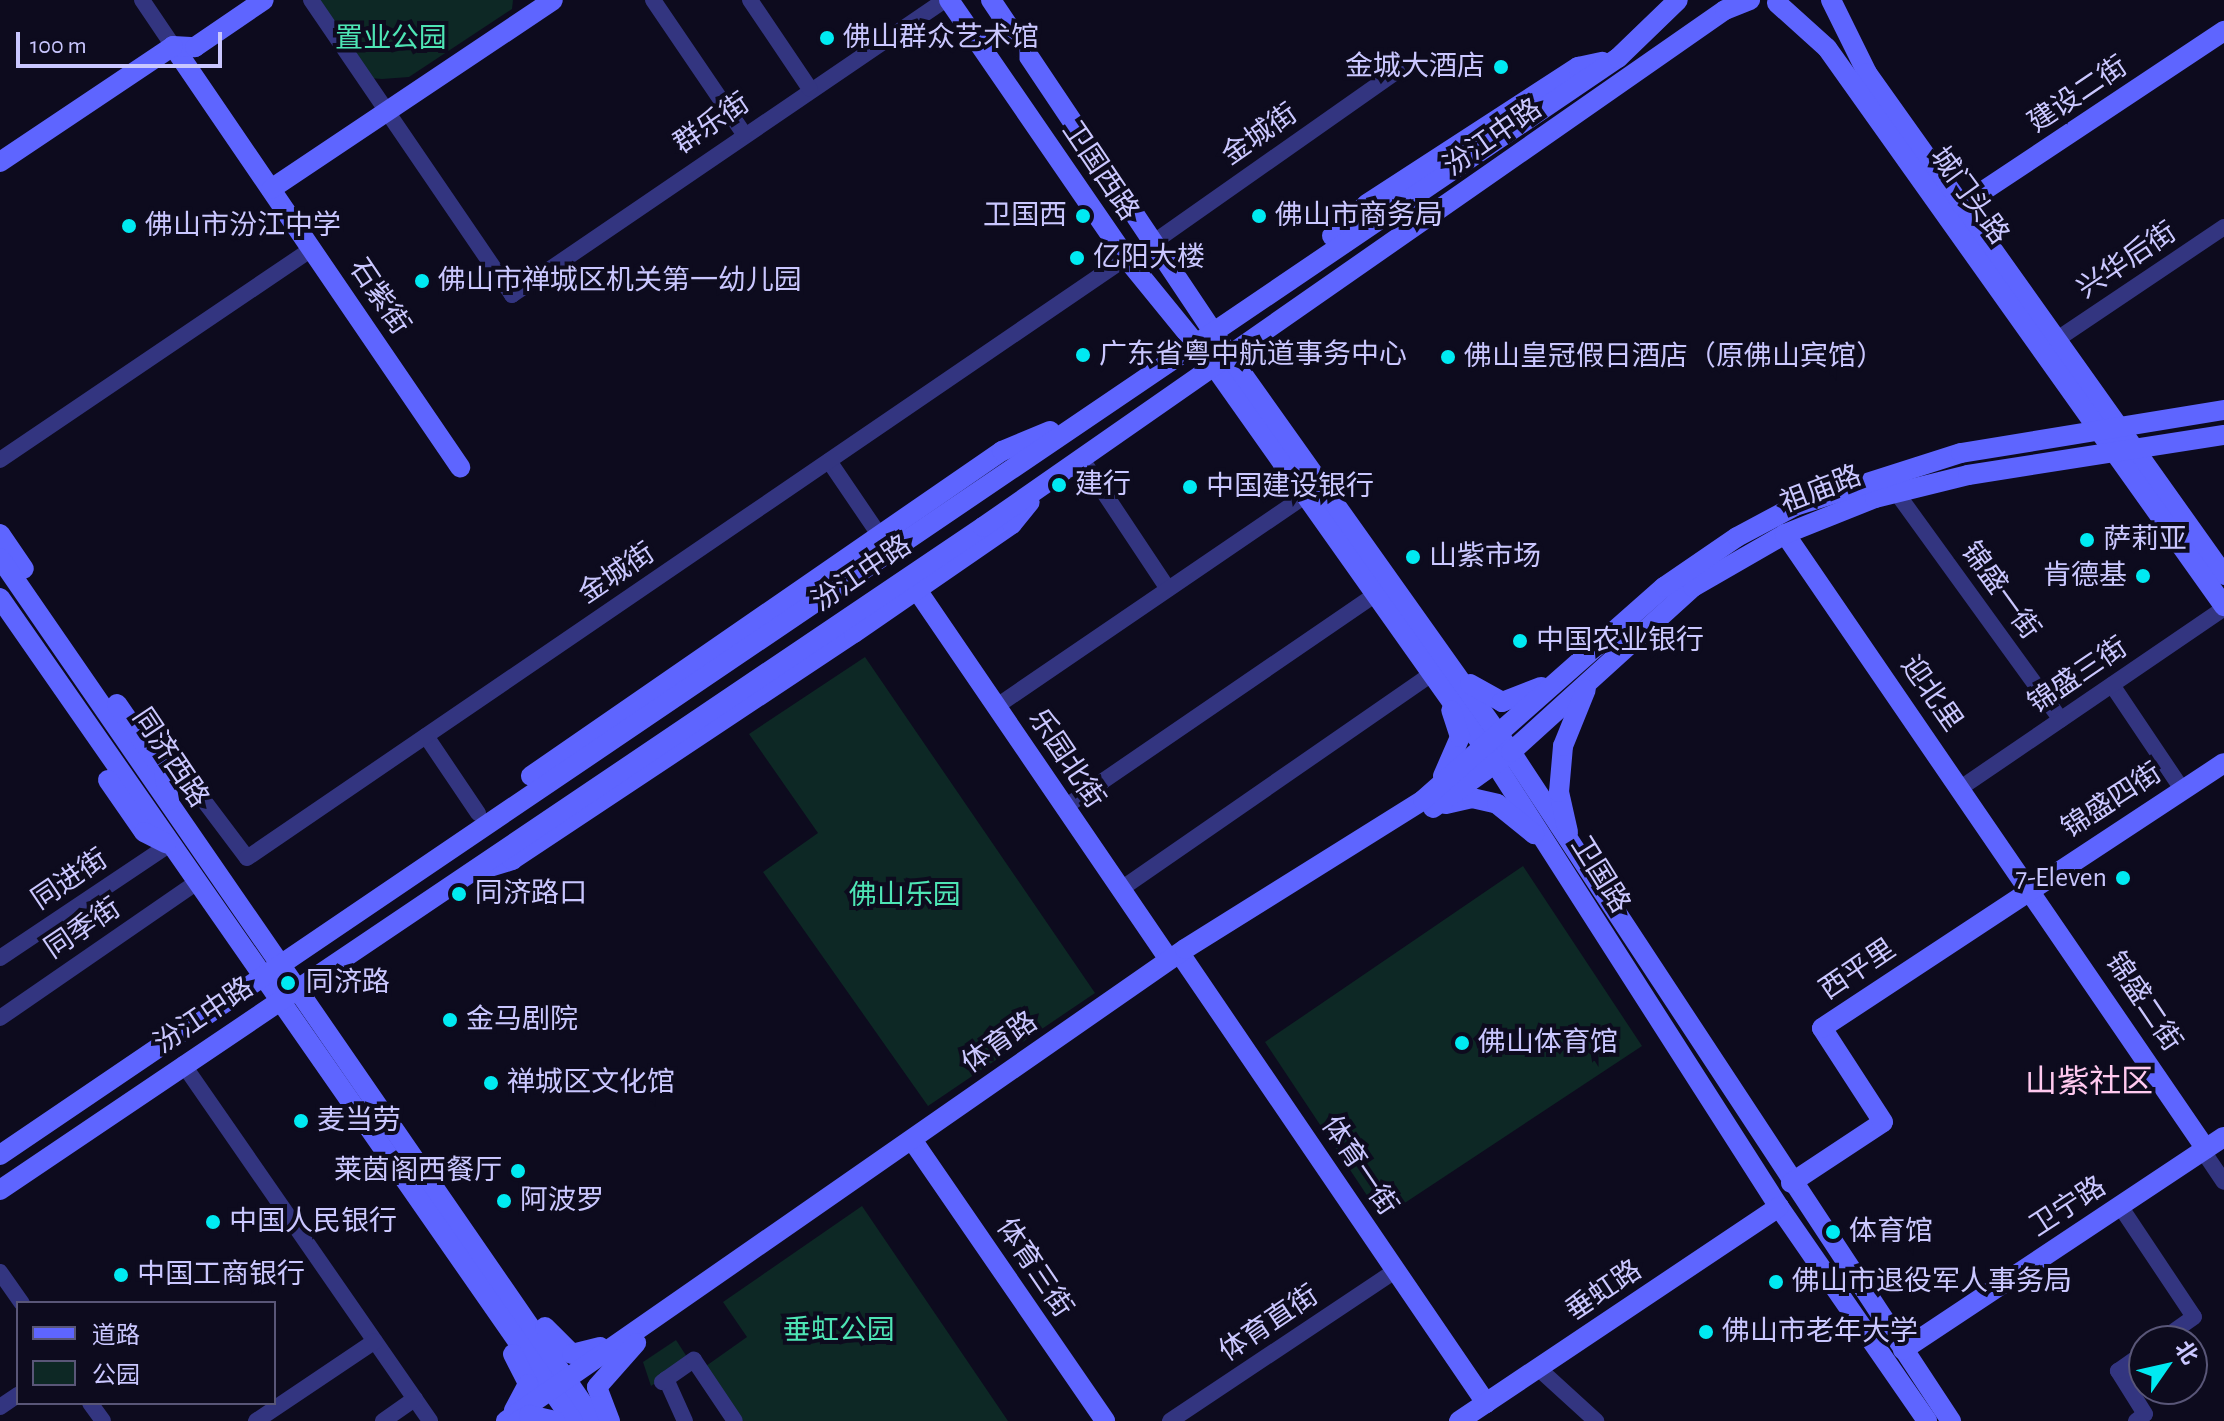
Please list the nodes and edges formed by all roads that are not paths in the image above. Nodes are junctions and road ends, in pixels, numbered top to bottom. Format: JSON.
{"nodes":[{"id":1,"x":142,"y":0,"type":"edge"},
{"id":2,"x":264,"y":0,"type":"edge"},
{"id":3,"x":311,"y":0,"type":"edge"},
{"id":4,"x":553,"y":0,"type":"edge"},
{"id":5,"x":653,"y":0,"type":"edge"},
{"id":6,"x":750,"y":0,"type":"edge"},
{"id":7,"x":947,"y":0,"type":"edge"},
{"id":8,"x":991,"y":0,"type":"edge"},
{"id":9,"x":1678,"y":0,"type":"edge"},
{"id":10,"x":1750,"y":0,"type":"edge"},
{"id":11,"x":1831,"y":0,"type":"edge"},
{"id":12,"x":1777,"y":1,"type":"edge"},
{"id":13,"x":529,"y":8,"type":"edge"},
{"id":14,"x":2224,"y":31,"type":"edge"},
{"id":15,"x":173,"y":46,"type":"junction"},
{"id":16,"x":1397,"y":71,"type":"dead end"},
{"id":17,"x":810,"y":89,"type":"junction"},
{"id":18,"x":387,"y":112,"type":"junction"},
{"id":19,"x":744,"y":134,"type":"junction"},
{"id":20,"x":0,"y":162,"type":"edge"},
{"id":21,"x":271,"y":189,"type":"junction"},
{"id":22,"x":1962,"y":205,"type":"junction"},
{"id":23,"x":2224,"y":227,"type":"edge"},
{"id":24,"x":1154,"y":242,"type":"junction"},
{"id":25,"x":312,"y":249,"type":"junction"},
{"id":26,"x":1126,"y":258,"type":"junction"},
{"id":27,"x":1211,"y":328,"type":"junction"},
{"id":28,"x":2059,"y":338,"type":"junction"},
{"id":29,"x":1190,"y":343,"type":"junction"},
{"id":30,"x":1222,"y":360,"type":"junction"},
{"id":31,"x":2224,"y":410,"type":"edge"},
{"id":32,"x":1090,"y":414,"type":"junction"},
{"id":33,"x":2115,"y":430,"type":"junction"},
{"id":34,"x":2224,"y":435,"type":"edge"},
{"id":35,"x":2131,"y":454,"type":"junction"},
{"id":36,"x":1081,"y":458,"type":"junction"},
{"id":37,"x":0,"y":460,"type":"edge"},
{"id":38,"x":829,"y":461,"type":"junction"},
{"id":39,"x":460,"y":467,"type":"dead end"},
{"id":40,"x":1044,"y":484,"type":"junction"},
{"id":41,"x":1896,"y":492,"type":"junction"},
{"id":42,"x":1306,"y":495,"type":"junction"},
{"id":43,"x":0,"y":534,"type":"edge"},
{"id":44,"x":1785,"y":534,"type":"junction"},
{"id":45,"x":880,"y":536,"type":"junction"},
{"id":46,"x":1,"y":559,"type":"edge"},
{"id":47,"x":2224,"y":575,"type":"edge"},
{"id":48,"x":36,"y":587,"type":"junction"},
{"id":49,"x":1168,"y":589,"type":"junction"},
{"id":50,"x":917,"y":590,"type":"junction"},
{"id":51,"x":1376,"y":594,"type":"junction"},
{"id":52,"x":0,"y":598,"type":"edge"},
{"id":53,"x":2224,"y":607,"type":"edge"},
{"id":54,"x":0,"y":621,"type":"edge"},
{"id":55,"x":44,"y":622,"type":"junction"},
{"id":56,"x":1439,"y":672,"type":"junction"},
{"id":57,"x":1566,"y":674,"type":"junction"},
{"id":58,"x":1593,"y":677,"type":"junction"},
{"id":59,"x":2112,"y":685,"type":"junction"},
{"id":60,"x":997,"y":706,"type":"junction"},
{"id":61,"x":2061,"y":720,"type":"junction"},
{"id":62,"x":426,"y":736,"type":"junction"},
{"id":63,"x":1498,"y":750,"type":"junction"},
{"id":64,"x":2224,"y":763,"type":"edge"},
{"id":65,"x":164,"y":772,"type":"junction"},
{"id":66,"x":1962,"y":787,"type":"junction"},
{"id":67,"x":2182,"y":789,"type":"junction"},
{"id":68,"x":1065,"y":807,"type":"junction"},
{"id":69,"x":171,"y":809,"type":"junction"},
{"id":70,"x":1423,"y":810,"type":"junction"},
{"id":71,"x":478,"y":813,"type":"junction"},
{"id":72,"x":170,"y":844,"type":"junction"},
{"id":73,"x":1562,"y":849,"type":"junction"},
{"id":74,"x":440,"y":853,"type":"junction"},
{"id":75,"x":458,"y":878,"type":"junction"},
{"id":76,"x":196,"y":883,"type":"junction"},
{"id":77,"x":2032,"y":887,"type":"junction"},
{"id":78,"x":1121,"y":889,"type":"junction"},
{"id":79,"x":0,"y":958,"type":"edge"},
{"id":80,"x":1177,"y":960,"type":"junction"},
{"id":81,"x":268,"y":968,"type":"junction"},
{"id":82,"x":286,"y":994,"type":"junction"},
{"id":83,"x":0,"y":1018,"type":"edge"},
{"id":84,"x":313,"y":1047,"type":"junction"},
{"id":85,"x":183,"y":1064,"type":"junction"},
{"id":86,"x":110,"y":1078,"type":"junction"},
{"id":87,"x":360,"y":1085,"type":"junction"},
{"id":88,"x":129,"y":1101,"type":"junction"},
{"id":89,"x":2224,"y":1137,"type":"edge"},
{"id":90,"x":0,"y":1141,"type":"edge"},
{"id":91,"x":917,"y":1147,"type":"junction"},
{"id":92,"x":2204,"y":1150,"type":"junction"},
{"id":93,"x":0,"y":1155,"type":"edge"},
{"id":94,"x":2224,"y":1182,"type":"edge"},
{"id":95,"x":1791,"y":1183,"type":"junction"},
{"id":96,"x":0,"y":1190,"type":"edge"},
{"id":97,"x":0,"y":1204,"type":"edge"},
{"id":98,"x":2120,"y":1206,"type":"junction"},
{"id":99,"x":1779,"y":1207,"type":"junction"},
{"id":100,"x":1396,"y":1270,"type":"junction"},
{"id":101,"x":0,"y":1272,"type":"edge"},
{"id":102,"x":21,"y":1301,"type":"edge"},
{"id":103,"x":531,"y":1308,"type":"junction"},
{"id":104,"x":2183,"y":1325,"type":"edge"},
{"id":105,"x":497,"y":1331,"type":"junction"},
{"id":106,"x":633,"y":1338,"type":"junction"},
{"id":107,"x":375,"y":1341,"type":"junction"},
{"id":108,"x":529,"y":1342,"type":"junction"},
{"id":109,"x":1903,"y":1350,"type":"junction"},
{"id":110,"x":2128,"y":1364,"type":"edge"},
{"id":111,"x":1538,"y":1368,"type":"junction"},
{"id":112,"x":2128,"y":1387,"type":"edge"},
{"id":113,"x":561,"y":1388,"type":"junction"},
{"id":114,"x":415,"y":1399,"type":"junction"},
{"id":115,"x":1486,"y":1403,"type":"junction"},
{"id":116,"x":2139,"y":1405,"type":"edge"},
{"id":117,"x":523,"y":1414,"type":"edge"},
{"id":118,"x":256,"y":1421,"type":"edge"},
{"id":119,"x":383,"y":1421,"type":"edge"},
{"id":120,"x":430,"y":1421,"type":"edge"},
{"id":121,"x":504,"y":1421,"type":"edge"},
{"id":122,"x":555,"y":1421,"type":"edge"},
{"id":123,"x":573,"y":1421,"type":"edge"},
{"id":124,"x":595,"y":1421,"type":"edge"},
{"id":125,"x":610,"y":1421,"type":"edge"},
{"id":126,"x":685,"y":1421,"type":"edge"},
{"id":127,"x":735,"y":1421,"type":"edge"},
{"id":128,"x":1105,"y":1421,"type":"edge"},
{"id":129,"x":1170,"y":1421,"type":"edge"},
{"id":130,"x":1459,"y":1421,"type":"edge"},
{"id":131,"x":1596,"y":1421,"type":"edge"},
{"id":132,"x":1927,"y":1421,"type":"edge"},
{"id":133,"x":1951,"y":1421,"type":"edge"},
{"id":134,"x":2136,"y":1421,"type":"edge"}],
"edges":[{"from":1,"to":15,"type":"street","name":"石紫街"},
{"from":2,"to":15,"type":"main road"},
{"from":3,"to":18,"type":"street"},
{"from":4,"to":13,"type":"main road"},
{"from":5,"to":19,"type":"street"},
{"from":6,"to":17,"type":"street"},
{"from":7,"to":17,"type":"street","name":"群乐街"},
{"from":7,"to":26,"type":"main road","name":"卫国西路"},
{"from":8,"to":24,"type":"main road","name":"卫国西路"},
{"from":9,"to":27,"type":"main road","name":"汾江中路"},
{"from":10,"to":30,"type":"main road","name":"汾江中路"},
{"from":11,"to":22,"type":"main road","name":"城门头路"},
{"from":12,"to":33,"type":"main road","name":"城门头路"},
{"from":13,"to":18,"type":"main road"},
{"from":14,"to":22,"type":"main road","name":"建设二街"},
{"from":15,"to":20,"type":"main road"},
{"from":15,"to":21,"type":"main road","name":"石紫街"},
{"from":16,"to":24,"type":"street","name":"金城街"},
{"from":17,"to":19,"type":"street","name":"群乐街"},
{"from":18,"to":19,"type":"street","name":"群乐街"},
{"from":18,"to":21,"type":"main road"},
{"from":21,"to":25,"type":"main road","name":"石紫街"},
{"from":22,"to":28,"type":"main road","name":"城门头路"},
{"from":23,"to":28,"type":"street","name":"兴华后街"},
{"from":24,"to":27,"type":"main road","name":"卫国西路"},
{"from":25,"to":37,"type":"street"},
{"from":25,"to":39,"type":"main road","name":"石紫街"},
{"from":26,"to":29,"type":"main road","name":"卫国西路"},
{"from":26,"to":38,"type":"street","name":"金城街"},
{"from":27,"to":29,"type":"main road","name":"汾江中路"},
{"from":27,"to":30,"type":"main road","name":"卫国西路"},
{"from":28,"to":33,"type":"main road","name":"城门头路"},
{"from":29,"to":30,"type":"main road","name":"卫国西路"},
{"from":29,"to":32,"type":"main road","name":"汾江中路"},
{"from":30,"to":36,"type":"main road","name":"汾江中路"},
{"from":30,"to":42,"type":"main road"},
{"from":30,"to":56,"type":"main road"},
{"from":31,"to":33,"type":"main road","name":"祖庙路"},
{"from":32,"to":45,"type":"main road"},
{"from":32,"to":74,"type":"main road","name":"汾江中路"},
{"from":33,"to":35,"type":"main road"},
{"from":33,"to":57,"type":"main road","name":"祖庙路"},
{"from":34,"to":35,"type":"main road","name":"祖庙路"},
{"from":35,"to":41,"type":"main road","name":"祖庙路"},
{"from":35,"to":47,"type":"main road"},
{"from":35,"to":53,"type":"main road"},
{"from":36,"to":40,"type":"main road","name":"汾江中路"},
{"from":36,"to":49,"type":"street"},
{"from":38,"to":45,"type":"street"},
{"from":38,"to":62,"type":"street","name":"金城街"},
{"from":40,"to":50,"type":"main road"},
{"from":40,"to":75,"type":"main road","name":"汾江中路"},
{"from":41,"to":44,"type":"main road","name":"祖庙路"},
{"from":41,"to":61,"type":"street","name":"锦盛一街"},
{"from":42,"to":49,"type":"street"},
{"from":42,"to":51,"type":"main road"},
{"from":43,"to":48,"type":"main road"},
{"from":44,"to":58,"type":"main road","name":"祖庙路"},
{"from":44,"to":66,"type":"main road","name":"迎北里"},
{"from":45,"to":71,"type":"main road"},
{"from":46,"to":48,"type":"main road"},
{"from":46,"to":55,"type":"main road","name":"同济西路"},
{"from":48,"to":55,"type":"main road"},
{"from":48,"to":65,"type":"main road"},
{"from":49,"to":60,"type":"street"},
{"from":50,"to":60,"type":"main road","name":"乐园北街"},
{"from":50,"to":75,"type":"main road"},
{"from":51,"to":56,"type":"main road"},
{"from":51,"to":68,"type":"street"},
{"from":52,"to":72,"type":"main road","name":"同济西路"},
{"from":53,"to":59,"type":"street","name":"锦盛三街"},
{"from":54,"to":72,"type":"main road"},
{"from":55,"to":69,"type":"main road","name":"同济西路"},
{"from":56,"to":57,"type":"main road"},
{"from":56,"to":63,"type":"main road"},
{"from":56,"to":70,"type":"main road"},
{"from":56,"to":78,"type":"street"},
{"from":57,"to":63,"type":"main road","name":"祖庙路"},
{"from":58,"to":63,"type":"main road","name":"祖庙路"},
{"from":58,"to":73,"type":"main road"},
{"from":59,"to":61,"type":"street","name":"锦盛三街"},
{"from":59,"to":67,"type":"street"},
{"from":60,"to":68,"type":"main road","name":"乐园北街"},
{"from":61,"to":66,"type":"street","name":"锦盛三街"},
{"from":62,"to":65,"type":"street","name":"金城街"},
{"from":62,"to":71,"type":"street"},
{"from":63,"to":70,"type":"main road","name":"体育路"},
{"from":63,"to":73,"type":"main road"},
{"from":64,"to":67,"type":"main road","name":"锦盛四街"},
{"from":65,"to":69,"type":"main road"},
{"from":66,"to":77,"type":"main road","name":"迎北里"},
{"from":67,"to":77,"type":"main road","name":"锦盛四街"},
{"from":68,"to":78,"type":"main road","name":"乐园北街"},
{"from":69,"to":81,"type":"main road","name":"同济西路"},
{"from":70,"to":73,"type":"main road"},
{"from":70,"to":80,"type":"main road","name":"体育路"},
{"from":71,"to":74,"type":"main road"},
{"from":72,"to":76,"type":"main road","name":"同济西路"},
{"from":72,"to":79,"type":"street","name":"同进街"},
{"from":73,"to":95,"type":"main road"},
{"from":73,"to":99,"type":"main road","name":"卫国路"},
{"from":74,"to":81,"type":"main road","name":"汾江中路"},
{"from":75,"to":82,"type":"main road","name":"汾江中路"},
{"from":76,"to":81,"type":"main road","name":"同济西路"},
{"from":76,"to":83,"type":"street","name":"同季街"},
{"from":77,"to":92,"type":"main road","name":"锦盛二街"},
{"from":77,"to":95,"type":"main road","name":"西平里"},
{"from":78,"to":80,"type":"main road","name":"乐园北街"},
{"from":80,"to":91,"type":"main road","name":"体育路"},
{"from":80,"to":100,"type":"main road","name":"体育一街"},
{"from":80,"to":106,"type":"main road","name":"体育路"},
{"from":81,"to":82,"type":"main road","name":"同济西路"},
{"from":81,"to":86,"type":"main road","name":"汾江中路"},
{"from":82,"to":84,"type":"main road"},
{"from":82,"to":85,"type":"main road","name":"汾江中路"},
{"from":82,"to":87,"type":"main road"},
{"from":84,"to":105,"type":"main road"},
{"from":84,"to":108,"type":"main road"},
{"from":85,"to":88,"type":"main road","name":"汾江中路"},
{"from":85,"to":107,"type":"street"},
{"from":86,"to":90,"type":"main road"},
{"from":86,"to":93,"type":"main road","name":"汾江中路"},
{"from":87,"to":103,"type":"main road"},
{"from":87,"to":108,"type":"main road"},
{"from":88,"to":96,"type":"main road","name":"汾江中路"},
{"from":88,"to":97,"type":"main road"},
{"from":89,"to":92,"type":"main road","name":"卫宁路"},
{"from":91,"to":106,"type":"main road","name":"体育路"},
{"from":91,"to":128,"type":"main road","name":"体育三街"},
{"from":92,"to":94,"type":"street"},
{"from":92,"to":98,"type":"main road","name":"卫宁路"},
{"from":95,"to":109,"type":"main road"},
{"from":98,"to":104,"type":"street"},
{"from":98,"to":109,"type":"main road","name":"卫宁路"},
{"from":99,"to":111,"type":"main road","name":"垂虹路"},
{"from":99,"to":132,"type":"main road","name":"卫国路"},
{"from":100,"to":115,"type":"main road","name":"体育一街"},
{"from":100,"to":129,"type":"street","name":"体育直街"},
{"from":101,"to":102,"type":"street"},
{"from":103,"to":106,"type":"main road"},
{"from":103,"to":108,"type":"main road"},
{"from":105,"to":108,"type":"main road"},
{"from":105,"to":121,"type":"main road"},
{"from":106,"to":113,"type":"main road","name":"体育路"},
{"from":106,"to":125,"type":"main road"},
{"from":107,"to":114,"type":"street"},
{"from":107,"to":118,"type":"street"},
{"from":108,"to":113,"type":"main road"},
{"from":109,"to":133,"type":"main road"},
{"from":110,"to":112,"type":"street"},
{"from":111,"to":115,"type":"main road","name":"垂虹路"},
{"from":111,"to":131,"type":"street"},
{"from":113,"to":117,"type":"main road","name":"体育路"},
{"from":113,"to":123,"type":"main road"},
{"from":113,"to":124,"type":"main road"},
{"from":114,"to":119,"type":"street"},
{"from":114,"to":120,"type":"street"},
{"from":115,"to":130,"type":"main road","name":"垂虹路"},
{"from":116,"to":134,"type":"street"},
{"from":117,"to":121,"type":"main road","name":"体育路"},
{"from":117,"to":122,"type":"main road"},
{"from":126,"to":127,"type":"street"}]}
